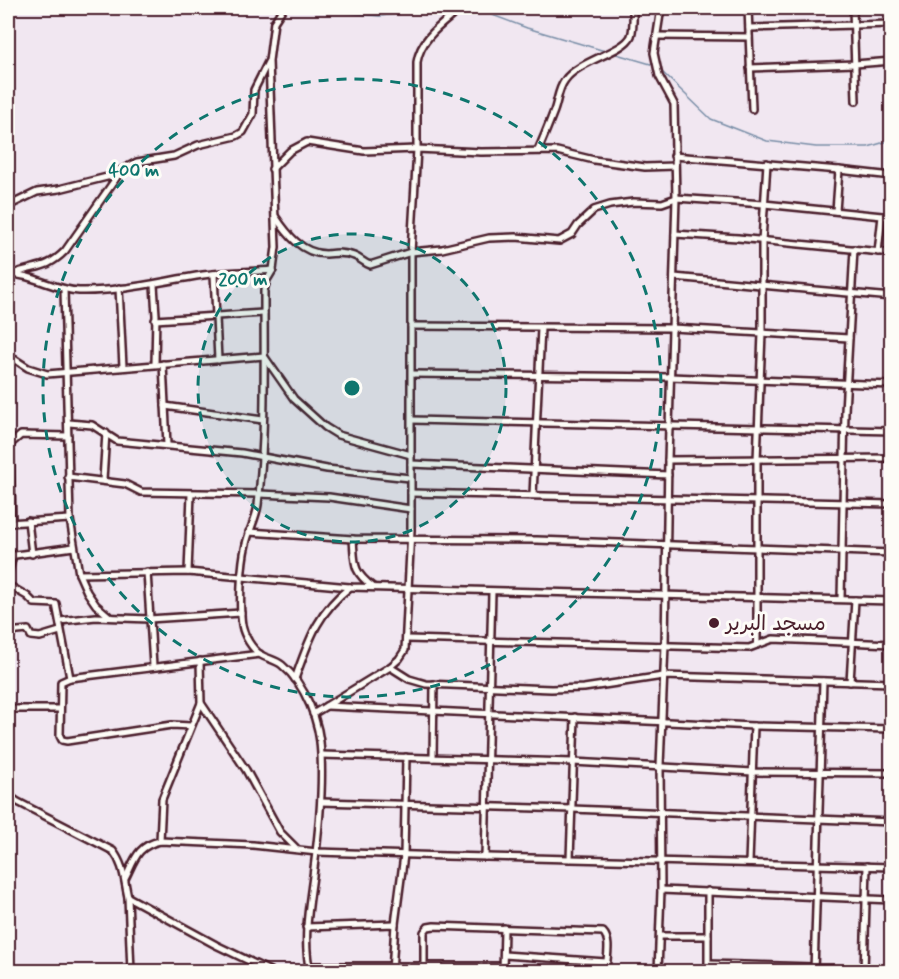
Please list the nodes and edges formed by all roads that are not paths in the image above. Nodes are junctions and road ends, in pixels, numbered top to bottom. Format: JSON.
{"nodes":[{"id":1,"x":283,"y":8,"type":"edge"},
{"id":2,"x":461,"y":8,"type":"edge"},
{"id":3,"x":633,"y":8,"type":"edge"},
{"id":4,"x":661,"y":8,"type":"edge"},
{"id":5,"x":748,"y":8,"type":"edge"},
{"id":6,"x":853,"y":8,"type":"edge"},
{"id":7,"x":891,"y":24,"type":"edge"},
{"id":8,"x":854,"y":27,"type":"junction"},
{"id":9,"x":749,"y":28,"type":"junction"},
{"id":10,"x":657,"y":36,"type":"junction"},
{"id":11,"x":749,"y":37,"type":"junction"},
{"id":12,"x":269,"y":61,"type":"junction"},
{"id":13,"x":891,"y":61,"type":"edge"},
{"id":14,"x":855,"y":64,"type":"junction"},
{"id":15,"x":750,"y":68,"type":"junction"},
{"id":16,"x":856,"y":101,"type":"dead end"},
{"id":17,"x":752,"y":109,"type":"dead end"},
{"id":18,"x":417,"y":149,"type":"junction"},
{"id":19,"x":538,"y":150,"type":"junction"},
{"id":20,"x":674,"y":156,"type":"junction"},
{"id":21,"x":767,"y":163,"type":"junction"},
{"id":22,"x":675,"y":166,"type":"junction"},
{"id":23,"x":272,"y":170,"type":"junction"},
{"id":24,"x":839,"y":170,"type":"junction"},
{"id":25,"x":120,"y":172,"type":"junction"},
{"id":26,"x":891,"y":176,"type":"edge"},
{"id":27,"x":676,"y":198,"type":"junction"},
{"id":28,"x":764,"y":204,"type":"junction"},
{"id":29,"x":8,"y":206,"type":"edge"},
{"id":30,"x":836,"y":211,"type":"junction"},
{"id":31,"x":274,"y":215,"type":"junction"},
{"id":32,"x":882,"y":216,"type":"junction"},
{"id":33,"x":891,"y":216,"type":"edge"},
{"id":34,"x":675,"y":234,"type":"junction"},
{"id":35,"x":762,"y":241,"type":"junction"},
{"id":36,"x":854,"y":249,"type":"junction"},
{"id":37,"x":411,"y":252,"type":"junction"},
{"id":38,"x":878,"y":252,"type":"junction"},
{"id":39,"x":891,"y":253,"type":"edge"},
{"id":40,"x":273,"y":270,"type":"junction"},
{"id":41,"x":9,"y":274,"type":"edge"},
{"id":42,"x":214,"y":274,"type":"junction"},
{"id":43,"x":674,"y":276,"type":"junction"},
{"id":44,"x":762,"y":284,"type":"junction"},
{"id":45,"x":154,"y":285,"type":"junction"},
{"id":46,"x":119,"y":288,"type":"junction"},
{"id":47,"x":64,"y":289,"type":"junction"},
{"id":48,"x":852,"y":294,"type":"junction"},
{"id":49,"x":891,"y":297,"type":"edge"},
{"id":50,"x":264,"y":313,"type":"junction"},
{"id":51,"x":217,"y":316,"type":"junction"},
{"id":52,"x":155,"y":320,"type":"junction"},
{"id":53,"x":411,"y":326,"type":"junction"},
{"id":54,"x":541,"y":328,"type":"junction"},
{"id":55,"x":672,"y":328,"type":"junction"},
{"id":56,"x":762,"y":333,"type":"junction"},
{"id":57,"x":849,"y":338,"type":"junction"},
{"id":58,"x":8,"y":355,"type":"edge"},
{"id":59,"x":264,"y":356,"type":"junction"},
{"id":60,"x":218,"y":360,"type":"junction"},
{"id":61,"x":155,"y":364,"type":"junction"},
{"id":62,"x":164,"y":364,"type":"junction"},
{"id":63,"x":123,"y":368,"type":"junction"},
{"id":64,"x":65,"y":373,"type":"junction"},
{"id":65,"x":412,"y":374,"type":"junction"},
{"id":66,"x":539,"y":374,"type":"junction"},
{"id":67,"x":670,"y":377,"type":"junction"},
{"id":68,"x":760,"y":380,"type":"junction"},
{"id":69,"x":846,"y":384,"type":"junction"},
{"id":70,"x":891,"y":385,"type":"edge"},
{"id":71,"x":165,"y":406,"type":"junction"},
{"id":72,"x":263,"y":420,"type":"junction"},
{"id":73,"x":412,"y":420,"type":"junction"},
{"id":74,"x":536,"y":422,"type":"junction"},
{"id":75,"x":69,"y":423,"type":"junction"},
{"id":76,"x":669,"y":426,"type":"junction"},
{"id":77,"x":758,"y":429,"type":"junction"},
{"id":78,"x":844,"y":431,"type":"junction"},
{"id":79,"x":891,"y":431,"type":"edge"},
{"id":80,"x":106,"y":433,"type":"junction"},
{"id":81,"x":69,"y":436,"type":"junction"},
{"id":82,"x":9,"y":445,"type":"edge"},
{"id":83,"x":167,"y":445,"type":"junction"},
{"id":84,"x":411,"y":455,"type":"junction"},
{"id":85,"x":263,"y":456,"type":"junction"},
{"id":86,"x":844,"y":458,"type":"junction"},
{"id":87,"x":891,"y":458,"type":"edge"},
{"id":88,"x":668,"y":460,"type":"junction"},
{"id":89,"x":757,"y":460,"type":"junction"},
{"id":90,"x":411,"y":464,"type":"junction"},
{"id":91,"x":534,"y":468,"type":"junction"},
{"id":92,"x":668,"y":475,"type":"junction"},
{"id":93,"x":68,"y":477,"type":"junction"},
{"id":94,"x":410,"y":478,"type":"junction"},
{"id":95,"x":104,"y":480,"type":"junction"},
{"id":96,"x":411,"y":493,"type":"junction"},
{"id":97,"x":191,"y":494,"type":"junction"},
{"id":98,"x":259,"y":494,"type":"junction"},
{"id":99,"x":533,"y":495,"type":"junction"},
{"id":100,"x":667,"y":499,"type":"junction"},
{"id":101,"x":756,"y":501,"type":"junction"},
{"id":102,"x":842,"y":504,"type":"junction"},
{"id":103,"x":891,"y":504,"type":"edge"},
{"id":104,"x":411,"y":508,"type":"junction"},
{"id":105,"x":70,"y":519,"type":"junction"},
{"id":106,"x":28,"y":521,"type":"junction"},
{"id":107,"x":10,"y":523,"type":"edge"},
{"id":108,"x":249,"y":532,"type":"junction"},
{"id":109,"x":410,"y":538,"type":"junction"},
{"id":110,"x":353,"y":539,"type":"junction"},
{"id":111,"x":666,"y":545,"type":"junction"},
{"id":112,"x":74,"y":547,"type":"junction"},
{"id":113,"x":756,"y":548,"type":"junction"},
{"id":114,"x":842,"y":552,"type":"junction"},
{"id":115,"x":891,"y":553,"type":"edge"},
{"id":116,"x":32,"y":554,"type":"junction"},
{"id":117,"x":10,"y":556,"type":"edge"},
{"id":118,"x":147,"y":572,"type":"junction"},
{"id":119,"x":188,"y":572,"type":"junction"},
{"id":120,"x":79,"y":574,"type":"junction"},
{"id":121,"x":8,"y":575,"type":"edge"},
{"id":122,"x":243,"y":576,"type":"junction"},
{"id":123,"x":8,"y":585,"type":"edge"},
{"id":124,"x":350,"y":587,"type":"junction"},
{"id":125,"x":374,"y":588,"type":"junction"},
{"id":126,"x":407,"y":589,"type":"junction"},
{"id":127,"x":492,"y":592,"type":"junction"},
{"id":128,"x":665,"y":596,"type":"junction"},
{"id":129,"x":756,"y":597,"type":"junction"},
{"id":130,"x":841,"y":599,"type":"junction"},
{"id":131,"x":855,"y":600,"type":"junction"},
{"id":132,"x":891,"y":601,"type":"edge"},
{"id":133,"x":241,"y":613,"type":"junction"},
{"id":134,"x":110,"y":617,"type":"junction"},
{"id":135,"x":149,"y":620,"type":"junction"},
{"id":136,"x":60,"y":621,"type":"junction"},
{"id":137,"x":60,"y":631,"type":"junction"},
{"id":138,"x":8,"y":632,"type":"edge"},
{"id":139,"x":407,"y":639,"type":"junction"},
{"id":140,"x":490,"y":642,"type":"junction"},
{"id":141,"x":851,"y":644,"type":"junction"},
{"id":142,"x":891,"y":644,"type":"edge"},
{"id":143,"x":665,"y":645,"type":"junction"},
{"id":144,"x":757,"y":645,"type":"junction"},
{"id":145,"x":260,"y":654,"type":"junction"},
{"id":146,"x":200,"y":661,"type":"junction"},
{"id":147,"x":153,"y":666,"type":"junction"},
{"id":148,"x":390,"y":667,"type":"junction"},
{"id":149,"x":663,"y":676,"type":"junction"},
{"id":150,"x":70,"y":678,"type":"junction"},
{"id":151,"x":295,"y":679,"type":"junction"},
{"id":152,"x":823,"y":681,"type":"junction"},
{"id":153,"x":850,"y":682,"type":"junction"},
{"id":154,"x":891,"y":683,"type":"edge"},
{"id":155,"x":434,"y":684,"type":"junction"},
{"id":156,"x":489,"y":687,"type":"junction"},
{"id":157,"x":201,"y":703,"type":"junction"},
{"id":158,"x":325,"y":706,"type":"junction"},
{"id":159,"x":8,"y":709,"type":"edge"},
{"id":160,"x":60,"y":709,"type":"junction"},
{"id":161,"x":434,"y":711,"type":"junction"},
{"id":162,"x":313,"y":714,"type":"junction"},
{"id":163,"x":489,"y":714,"type":"junction"},
{"id":164,"x":575,"y":717,"type":"junction"},
{"id":165,"x":662,"y":722,"type":"junction"},
{"id":166,"x":191,"y":726,"type":"junction"},
{"id":167,"x":754,"y":726,"type":"junction"},
{"id":168,"x":822,"y":728,"type":"junction"},
{"id":169,"x":891,"y":729,"type":"edge"},
{"id":170,"x":321,"y":755,"type":"junction"},
{"id":171,"x":406,"y":757,"type":"junction"},
{"id":172,"x":433,"y":758,"type":"junction"},
{"id":173,"x":487,"y":760,"type":"junction"},
{"id":174,"x":573,"y":762,"type":"junction"},
{"id":175,"x":660,"y":766,"type":"junction"},
{"id":176,"x":753,"y":772,"type":"junction"},
{"id":177,"x":891,"y":773,"type":"edge"},
{"id":178,"x":819,"y":774,"type":"junction"},
{"id":179,"x":8,"y":795,"type":"edge"},
{"id":180,"x":321,"y":802,"type":"junction"},
{"id":181,"x":405,"y":804,"type":"junction"},
{"id":182,"x":486,"y":807,"type":"junction"},
{"id":183,"x":572,"y":809,"type":"junction"},
{"id":184,"x":660,"y":813,"type":"junction"},
{"id":185,"x":751,"y":815,"type":"junction"},
{"id":186,"x":819,"y":820,"type":"junction"},
{"id":187,"x":891,"y":822,"type":"edge"},
{"id":188,"x":160,"y":841,"type":"junction"},
{"id":189,"x":296,"y":848,"type":"junction"},
{"id":190,"x":316,"y":852,"type":"junction"},
{"id":191,"x":404,"y":855,"type":"junction"},
{"id":192,"x":485,"y":857,"type":"junction"},
{"id":193,"x":570,"y":859,"type":"junction"},
{"id":194,"x":660,"y":861,"type":"junction"},
{"id":195,"x":750,"y":863,"type":"junction"},
{"id":196,"x":818,"y":865,"type":"junction"},
{"id":197,"x":867,"y":866,"type":"junction"},
{"id":198,"x":891,"y":867,"type":"edge"},
{"id":199,"x":125,"y":879,"type":"junction"},
{"id":200,"x":661,"y":890,"type":"junction"},
{"id":201,"x":708,"y":891,"type":"junction"},
{"id":202,"x":817,"y":896,"type":"junction"},
{"id":203,"x":128,"y":897,"type":"junction"},
{"id":204,"x":866,"y":899,"type":"junction"},
{"id":205,"x":891,"y":900,"type":"edge"},
{"id":206,"x":395,"y":924,"type":"junction"},
{"id":207,"x":306,"y":927,"type":"junction"},
{"id":208,"x":504,"y":928,"type":"junction"},
{"id":209,"x":660,"y":936,"type":"junction"},
{"id":210,"x":708,"y":936,"type":"junction"},
{"id":211,"x":504,"y":955,"type":"junction"},
{"id":212,"x":606,"y":962,"type":"junction"},
{"id":213,"x":708,"y":964,"type":"junction"},
{"id":214,"x":392,"y":968,"type":"edge"},
{"id":215,"x":309,"y":969,"type":"edge"},
{"id":216,"x":424,"y":969,"type":"edge"},
{"id":217,"x":503,"y":969,"type":"edge"},
{"id":218,"x":814,"y":969,"type":"edge"},
{"id":219,"x":130,"y":972,"type":"edge"},
{"id":220,"x":272,"y":972,"type":"edge"},
{"id":221,"x":606,"y":972,"type":"edge"},
{"id":222,"x":658,"y":972,"type":"edge"},
{"id":223,"x":708,"y":972,"type":"edge"},
{"id":224,"x":864,"y":972,"type":"edge"}],
"edges":[{"from":1,"to":12,"type":"street"},
{"from":2,"to":18,"type":"street"},
{"from":3,"to":19,"type":"street"},
{"from":4,"to":10,"type":"street"},
{"from":5,"to":9,"type":"street"},
{"from":6,"to":8,"type":"street"},
{"from":7,"to":8,"type":"street"},
{"from":8,"to":9,"type":"street"},
{"from":8,"to":14,"type":"street"},
{"from":9,"to":11,"type":"street"},
{"from":10,"to":11,"type":"street"},
{"from":10,"to":20,"type":"street"},
{"from":11,"to":15,"type":"street"},
{"from":12,"to":23,"type":"street"},
{"from":12,"to":25,"type":"street"},
{"from":13,"to":14,"type":"street"},
{"from":14,"to":15,"type":"street"},
{"from":14,"to":16,"type":"street"},
{"from":15,"to":17,"type":"street"},
{"from":18,"to":19,"type":"street"},
{"from":18,"to":23,"type":"street"},
{"from":18,"to":37,"type":"street"},
{"from":19,"to":22,"type":"street"},
{"from":20,"to":21,"type":"street"},
{"from":20,"to":22,"type":"street"},
{"from":21,"to":24,"type":"street"},
{"from":21,"to":28,"type":"street"},
{"from":22,"to":27,"type":"street"},
{"from":23,"to":31,"type":"street"},
{"from":24,"to":26,"type":"street"},
{"from":24,"to":30,"type":"street"},
{"from":25,"to":29,"type":"street"},
{"from":25,"to":41,"type":"street"},
{"from":27,"to":28,"type":"street"},
{"from":27,"to":34,"type":"street"},
{"from":27,"to":37,"type":"street"},
{"from":28,"to":30,"type":"street"},
{"from":28,"to":35,"type":"street"},
{"from":30,"to":32,"type":"street"},
{"from":31,"to":37,"type":"street"},
{"from":31,"to":40,"type":"street"},
{"from":32,"to":33,"type":"street"},
{"from":32,"to":38,"type":"street"},
{"from":34,"to":35,"type":"street"},
{"from":34,"to":43,"type":"street"},
{"from":35,"to":36,"type":"street"},
{"from":35,"to":44,"type":"street"},
{"from":36,"to":38,"type":"street"},
{"from":36,"to":48,"type":"street"},
{"from":37,"to":53,"type":"street"},
{"from":38,"to":39,"type":"street"},
{"from":40,"to":42,"type":"street"},
{"from":40,"to":50,"type":"street"},
{"from":41,"to":47,"type":"street"},
{"from":42,"to":45,"type":"street"},
{"from":42,"to":51,"type":"street"},
{"from":43,"to":44,"type":"street"},
{"from":43,"to":55,"type":"street"},
{"from":44,"to":48,"type":"street"},
{"from":44,"to":56,"type":"street"},
{"from":45,"to":46,"type":"street"},
{"from":45,"to":52,"type":"street"},
{"from":46,"to":47,"type":"street"},
{"from":46,"to":63,"type":"street"},
{"from":47,"to":64,"type":"street"},
{"from":48,"to":49,"type":"street"},
{"from":48,"to":57,"type":"street"},
{"from":50,"to":51,"type":"street"},
{"from":50,"to":59,"type":"street"},
{"from":51,"to":52,"type":"street"},
{"from":51,"to":60,"type":"street"},
{"from":52,"to":61,"type":"street"},
{"from":53,"to":54,"type":"street"},
{"from":53,"to":65,"type":"street"},
{"from":54,"to":55,"type":"street"},
{"from":54,"to":66,"type":"street"},
{"from":55,"to":56,"type":"street"},
{"from":55,"to":67,"type":"street"},
{"from":56,"to":57,"type":"street"},
{"from":56,"to":68,"type":"street"},
{"from":57,"to":69,"type":"street"},
{"from":58,"to":64,"type":"street"},
{"from":59,"to":60,"type":"street"},
{"from":59,"to":72,"type":"street"},
{"from":59,"to":84,"type":"street"},
{"from":60,"to":62,"type":"street"},
{"from":61,"to":62,"type":"street"},
{"from":61,"to":63,"type":"street"},
{"from":62,"to":71,"type":"street"},
{"from":63,"to":64,"type":"street"},
{"from":64,"to":75,"type":"street"},
{"from":65,"to":66,"type":"street"},
{"from":65,"to":73,"type":"street"},
{"from":66,"to":67,"type":"street"},
{"from":66,"to":74,"type":"street"},
{"from":67,"to":68,"type":"street"},
{"from":67,"to":76,"type":"street"},
{"from":68,"to":69,"type":"street"},
{"from":68,"to":77,"type":"street"},
{"from":69,"to":70,"type":"street"},
{"from":69,"to":78,"type":"street"},
{"from":71,"to":72,"type":"street"},
{"from":71,"to":83,"type":"street"},
{"from":72,"to":85,"type":"street"},
{"from":73,"to":74,"type":"street"},
{"from":73,"to":84,"type":"street"},
{"from":74,"to":76,"type":"street"},
{"from":74,"to":91,"type":"street"},
{"from":75,"to":80,"type":"street"},
{"from":75,"to":81,"type":"street"},
{"from":76,"to":77,"type":"street"},
{"from":76,"to":88,"type":"street"},
{"from":77,"to":78,"type":"street"},
{"from":77,"to":89,"type":"street"},
{"from":78,"to":79,"type":"street"},
{"from":78,"to":86,"type":"street"},
{"from":80,"to":83,"type":"street"},
{"from":80,"to":95,"type":"street"},
{"from":81,"to":82,"type":"street"},
{"from":81,"to":93,"type":"street"},
{"from":82,"to":107,"type":"street"},
{"from":83,"to":85,"type":"street"},
{"from":84,"to":90,"type":"street"},
{"from":85,"to":94,"type":"street"},
{"from":85,"to":98,"type":"street"},
{"from":86,"to":87,"type":"street"},
{"from":86,"to":89,"type":"street"},
{"from":86,"to":102,"type":"street"},
{"from":88,"to":89,"type":"street"},
{"from":88,"to":92,"type":"street"},
{"from":89,"to":101,"type":"street"},
{"from":90,"to":91,"type":"street"},
{"from":90,"to":94,"type":"street"},
{"from":91,"to":92,"type":"street"},
{"from":91,"to":99,"type":"street"},
{"from":92,"to":100,"type":"street"},
{"from":93,"to":95,"type":"street"},
{"from":93,"to":105,"type":"street"},
{"from":94,"to":96,"type":"street"},
{"from":95,"to":97,"type":"street"},
{"from":96,"to":99,"type":"street"},
{"from":96,"to":104,"type":"street"},
{"from":97,"to":98,"type":"street"},
{"from":97,"to":119,"type":"street"},
{"from":98,"to":104,"type":"street"},
{"from":98,"to":108,"type":"street"},
{"from":99,"to":100,"type":"street"},
{"from":100,"to":101,"type":"street"},
{"from":100,"to":111,"type":"street"},
{"from":101,"to":102,"type":"street"},
{"from":101,"to":113,"type":"street"},
{"from":102,"to":103,"type":"street"},
{"from":102,"to":114,"type":"street"},
{"from":104,"to":109,"type":"street"},
{"from":105,"to":106,"type":"street"},
{"from":105,"to":112,"type":"street"},
{"from":106,"to":107,"type":"street"},
{"from":106,"to":116,"type":"street"},
{"from":108,"to":110,"type":"street"},
{"from":108,"to":122,"type":"street"},
{"from":109,"to":110,"type":"street"},
{"from":109,"to":111,"type":"street"},
{"from":109,"to":126,"type":"street"},
{"from":110,"to":125,"type":"street"},
{"from":111,"to":113,"type":"street"},
{"from":111,"to":128,"type":"street"},
{"from":112,"to":116,"type":"street"},
{"from":112,"to":120,"type":"street"},
{"from":113,"to":114,"type":"street"},
{"from":113,"to":129,"type":"street"},
{"from":114,"to":115,"type":"street"},
{"from":114,"to":130,"type":"street"},
{"from":116,"to":117,"type":"street"},
{"from":117,"to":121,"type":"street"},
{"from":118,"to":119,"type":"street"},
{"from":118,"to":120,"type":"street"},
{"from":118,"to":135,"type":"street"},
{"from":119,"to":122,"type":"street"},
{"from":120,"to":134,"type":"street"},
{"from":122,"to":124,"type":"street"},
{"from":122,"to":133,"type":"street"},
{"from":123,"to":136,"type":"street"},
{"from":124,"to":125,"type":"street"},
{"from":124,"to":151,"type":"street"},
{"from":125,"to":126,"type":"street"},
{"from":126,"to":127,"type":"street"},
{"from":126,"to":139,"type":"street"},
{"from":127,"to":128,"type":"street"},
{"from":127,"to":140,"type":"street"},
{"from":128,"to":129,"type":"street"},
{"from":128,"to":143,"type":"street"},
{"from":129,"to":130,"type":"street"},
{"from":129,"to":144,"type":"street"},
{"from":130,"to":131,"type":"street"},
{"from":131,"to":132,"type":"street"},
{"from":131,"to":141,"type":"street"},
{"from":133,"to":135,"type":"street"},
{"from":133,"to":145,"type":"street"},
{"from":134,"to":135,"type":"street"},
{"from":134,"to":136,"type":"street"},
{"from":135,"to":147,"type":"street"},
{"from":136,"to":137,"type":"street"},
{"from":137,"to":138,"type":"street"},
{"from":137,"to":150,"type":"street"},
{"from":139,"to":140,"type":"street"},
{"from":139,"to":148,"type":"street"},
{"from":140,"to":143,"type":"street"},
{"from":140,"to":156,"type":"street"},
{"from":141,"to":142,"type":"street"},
{"from":141,"to":144,"type":"street"},
{"from":141,"to":153,"type":"street"},
{"from":143,"to":144,"type":"street"},
{"from":143,"to":149,"type":"street"},
{"from":145,"to":146,"type":"street"},
{"from":145,"to":151,"type":"street"},
{"from":146,"to":147,"type":"street"},
{"from":146,"to":157,"type":"street"},
{"from":147,"to":150,"type":"street"},
{"from":148,"to":155,"type":"street"},
{"from":148,"to":158,"type":"street"},
{"from":149,"to":152,"type":"street"},
{"from":149,"to":156,"type":"street"},
{"from":149,"to":165,"type":"street"},
{"from":150,"to":160,"type":"street"},
{"from":151,"to":162,"type":"street"},
{"from":152,"to":153,"type":"street"},
{"from":152,"to":168,"type":"street"},
{"from":153,"to":154,"type":"street"},
{"from":155,"to":156,"type":"street"},
{"from":155,"to":161,"type":"street"},
{"from":156,"to":163,"type":"street"},
{"from":157,"to":166,"type":"street"},
{"from":157,"to":189,"type":"street"},
{"from":158,"to":161,"type":"street"},
{"from":158,"to":162,"type":"street"},
{"from":159,"to":160,"type":"street"},
{"from":160,"to":166,"type":"street"},
{"from":161,"to":163,"type":"street"},
{"from":161,"to":172,"type":"street"},
{"from":162,"to":170,"type":"street"},
{"from":163,"to":164,"type":"street"},
{"from":163,"to":173,"type":"street"},
{"from":164,"to":165,"type":"street"},
{"from":164,"to":174,"type":"street"},
{"from":165,"to":167,"type":"street"},
{"from":165,"to":175,"type":"street"},
{"from":166,"to":188,"type":"street"},
{"from":167,"to":168,"type":"street"},
{"from":167,"to":176,"type":"street"},
{"from":168,"to":169,"type":"street"},
{"from":168,"to":178,"type":"street"},
{"from":170,"to":171,"type":"street"},
{"from":170,"to":180,"type":"street"},
{"from":171,"to":172,"type":"street"},
{"from":171,"to":181,"type":"street"},
{"from":172,"to":173,"type":"street"},
{"from":173,"to":174,"type":"street"},
{"from":173,"to":182,"type":"street"},
{"from":174,"to":175,"type":"street"},
{"from":174,"to":183,"type":"street"},
{"from":175,"to":176,"type":"street"},
{"from":175,"to":184,"type":"street"},
{"from":176,"to":178,"type":"street"},
{"from":176,"to":185,"type":"street"},
{"from":177,"to":178,"type":"street"},
{"from":178,"to":186,"type":"street"},
{"from":179,"to":199,"type":"street"},
{"from":180,"to":181,"type":"street"},
{"from":180,"to":190,"type":"street"},
{"from":181,"to":182,"type":"street"},
{"from":181,"to":191,"type":"street"},
{"from":182,"to":183,"type":"street"},
{"from":182,"to":192,"type":"street"},
{"from":183,"to":184,"type":"street"},
{"from":183,"to":193,"type":"street"},
{"from":184,"to":185,"type":"street"},
{"from":184,"to":194,"type":"street"},
{"from":185,"to":186,"type":"street"},
{"from":185,"to":195,"type":"street"},
{"from":186,"to":187,"type":"street"},
{"from":186,"to":196,"type":"street"},
{"from":188,"to":189,"type":"street"},
{"from":188,"to":199,"type":"street"},
{"from":189,"to":190,"type":"street"},
{"from":190,"to":191,"type":"street"},
{"from":190,"to":207,"type":"street"},
{"from":191,"to":192,"type":"street"},
{"from":191,"to":206,"type":"street"},
{"from":192,"to":193,"type":"street"},
{"from":193,"to":194,"type":"street"},
{"from":194,"to":195,"type":"street"},
{"from":194,"to":200,"type":"street"},
{"from":195,"to":196,"type":"street"},
{"from":196,"to":197,"type":"street"},
{"from":196,"to":202,"type":"street"},
{"from":197,"to":198,"type":"street"},
{"from":197,"to":204,"type":"street"},
{"from":199,"to":203,"type":"street"},
{"from":200,"to":201,"type":"street"},
{"from":200,"to":209,"type":"street"},
{"from":201,"to":202,"type":"street"},
{"from":201,"to":210,"type":"street"},
{"from":202,"to":204,"type":"street"},
{"from":202,"to":218,"type":"street"},
{"from":203,"to":219,"type":"street"},
{"from":203,"to":220,"type":"street"},
{"from":204,"to":205,"type":"street"},
{"from":204,"to":224,"type":"street"},
{"from":206,"to":207,"type":"street"},
{"from":206,"to":214,"type":"street"},
{"from":207,"to":215,"type":"street"},
{"from":208,"to":211,"type":"street"},
{"from":208,"to":212,"type":"street"},
{"from":208,"to":216,"type":"street"},
{"from":209,"to":210,"type":"street"},
{"from":209,"to":222,"type":"street"},
{"from":210,"to":213,"type":"street"},
{"from":211,"to":212,"type":"street"},
{"from":211,"to":217,"type":"street"},
{"from":212,"to":221,"type":"street"},
{"from":213,"to":218,"type":"street"},
{"from":213,"to":223,"type":"street"},
{"from":214,"to":215,"type":"street"},
{"from":214,"to":216,"type":"street"},
{"from":216,"to":217,"type":"street"}]}
